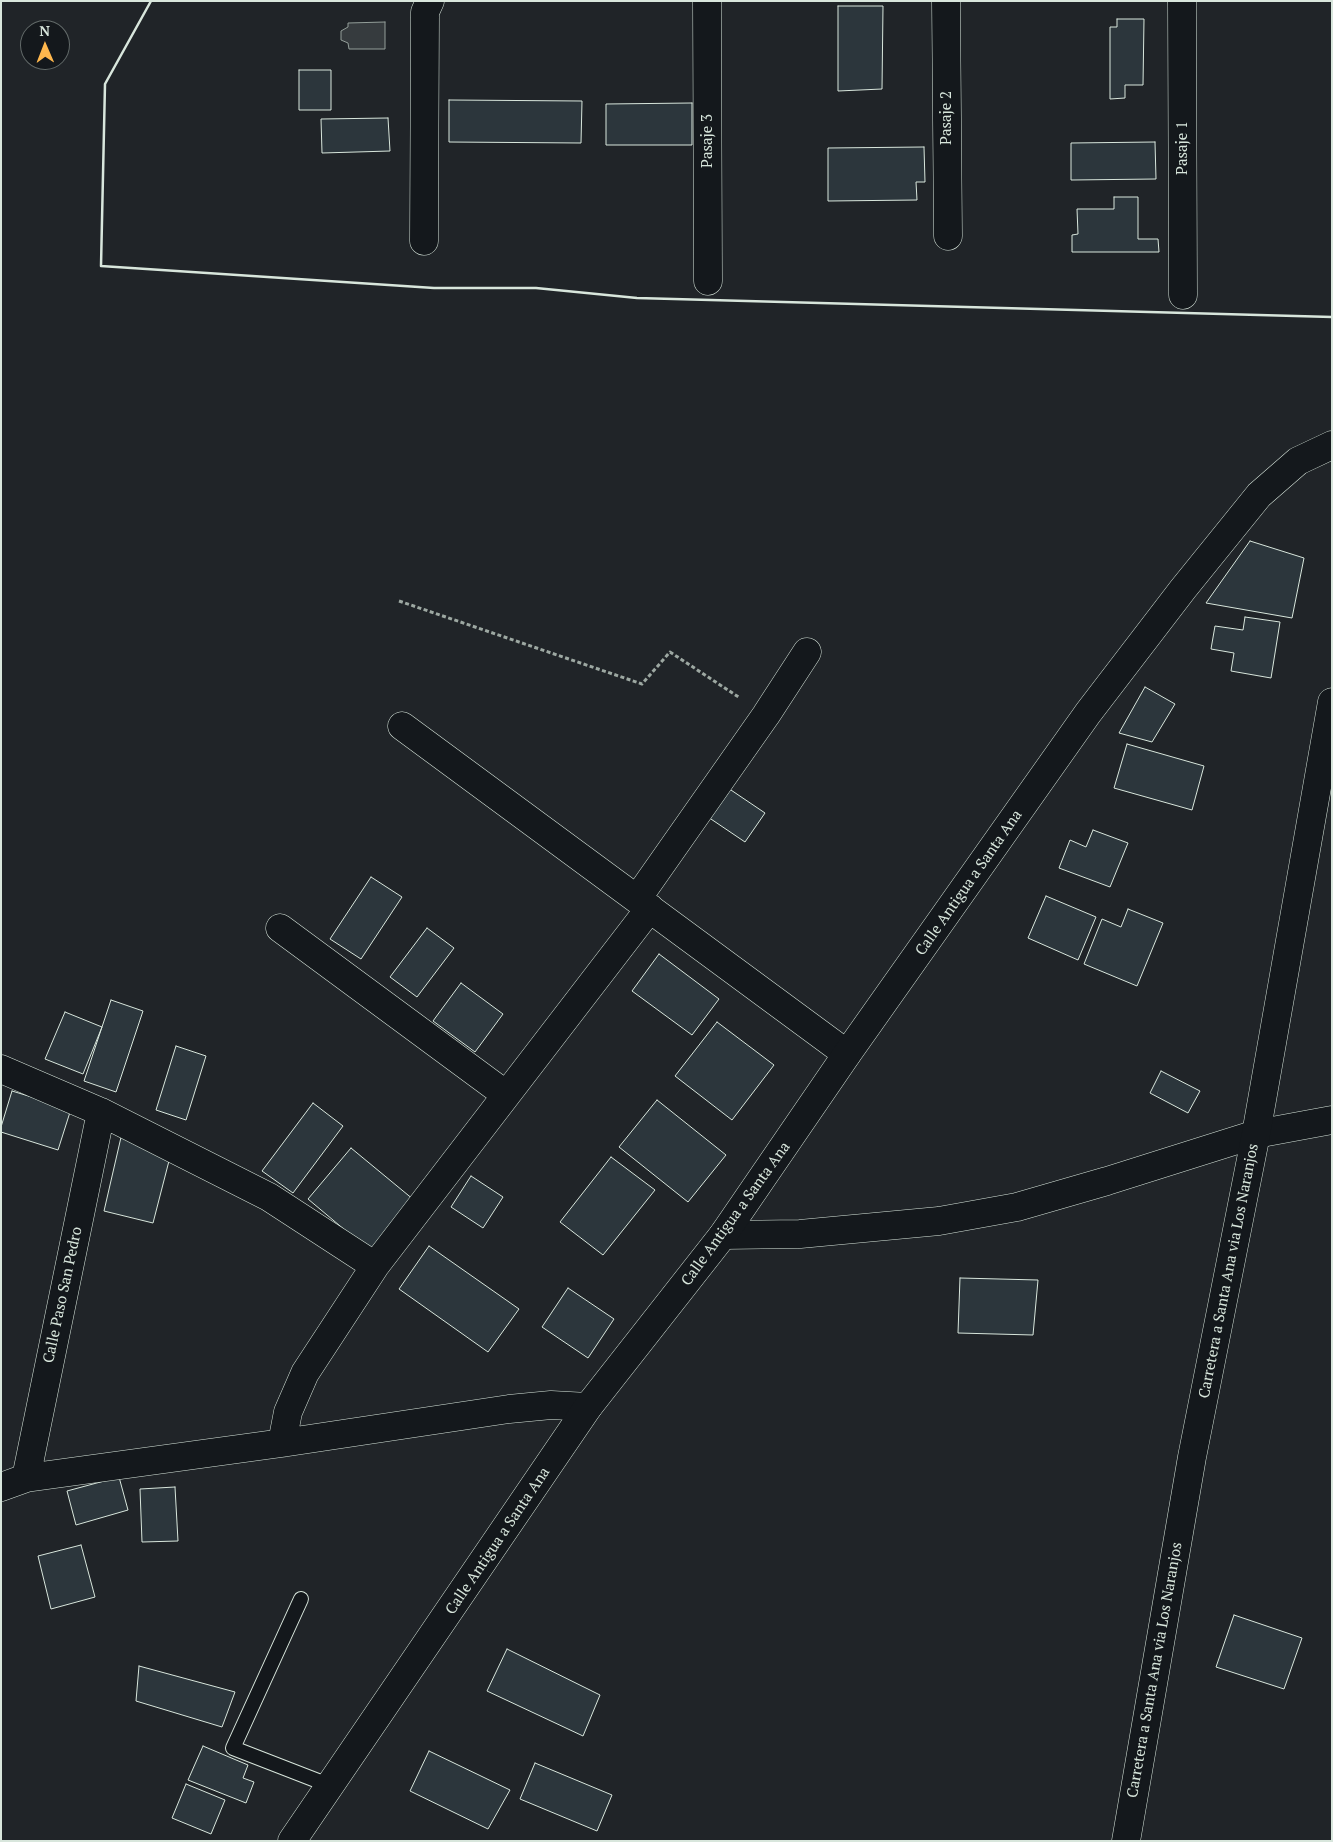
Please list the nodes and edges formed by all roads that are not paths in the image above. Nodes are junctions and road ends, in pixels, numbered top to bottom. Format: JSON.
{"nodes":[{"id":1,"x":430,"y":1,"type":"edge"},
{"id":2,"x":707,"y":1,"type":"edge"},
{"id":3,"x":946,"y":1,"type":"edge"},
{"id":4,"x":1182,"y":1,"type":"edge"},
{"id":5,"x":948,"y":236,"type":"dead end"},
{"id":6,"x":424,"y":241,"type":"dead end"},
{"id":7,"x":708,"y":281,"type":"dead end"},
{"id":8,"x":1183,"y":295,"type":"dead end"},
{"id":9,"x":1332,"y":445,"type":"edge"},
{"id":10,"x":807,"y":652,"type":"dead end"},
{"id":11,"x":1332,"y":702,"type":"edge"},
{"id":12,"x":402,"y":726,"type":"dead end"},
{"id":13,"x":643,"y":904,"type":"junction"},
{"id":14,"x":280,"y":928,"type":"dead end"},
{"id":15,"x":847,"y":1054,"type":"junction"},
{"id":16,"x":1,"y":1069,"type":"edge"},
{"id":17,"x":505,"y":1094,"type":"junction"},
{"id":18,"x":100,"y":1112,"type":"junction"},
{"id":19,"x":1332,"y":1120,"type":"edge"},
{"id":20,"x":1256,"y":1134,"type":"junction"},
{"id":21,"x":724,"y":1235,"type":"junction"},
{"id":22,"x":375,"y":1266,"type":"junction"},
{"id":23,"x":588,"y":1407,"type":"junction"},
{"id":24,"x":282,"y":1443,"type":"junction"},
{"id":25,"x":14,"y":1483,"type":"edge"},
{"id":26,"x":301,"y":1599,"type":"dead end"},
{"id":27,"x":331,"y":1786,"type":"junction"},
{"id":28,"x":292,"y":1841,"type":"edge"},
{"id":29,"x":1126,"y":1841,"type":"edge"}],
"edges":[{"from":1,"to":6,"type":"street"},
{"from":2,"to":7,"type":"street","name":"Pasaje 3"},
{"from":3,"to":5,"type":"street","name":"Pasaje 2"},
{"from":4,"to":8,"type":"street","name":"Pasaje 1"},
{"from":9,"to":15,"type":"street","name":"Calle Antigua a Santa Ana"},
{"from":10,"to":13,"type":"street"},
{"from":11,"to":20,"type":"street","name":"Carretera a Santa Ana via Los Naranjos"},
{"from":12,"to":13,"type":"street"},
{"from":13,"to":15,"type":"street"},
{"from":13,"to":17,"type":"street"},
{"from":14,"to":17,"type":"street"},
{"from":15,"to":21,"type":"street","name":"Calle Antigua a Santa Ana"},
{"from":16,"to":18,"type":"street"},
{"from":17,"to":22,"type":"street"},
{"from":18,"to":22,"type":"street"},
{"from":18,"to":25,"type":"street","name":"Calle Paso San Pedro"},
{"from":19,"to":20,"type":"street"},
{"from":20,"to":21,"type":"street"},
{"from":20,"to":29,"type":"street","name":"Carretera a Santa Ana via Los Naranjos"},
{"from":21,"to":23,"type":"street","name":"Calle Antigua a Santa Ana"},
{"from":22,"to":24,"type":"street"},
{"from":23,"to":24,"type":"street"},
{"from":23,"to":27,"type":"street","name":"Calle Antigua a Santa Ana"},
{"from":24,"to":25,"type":"street"},
{"from":26,"to":27,"type":"lane"},
{"from":27,"to":28,"type":"street","name":"Calle Antigua a Santa Ana"}]}
